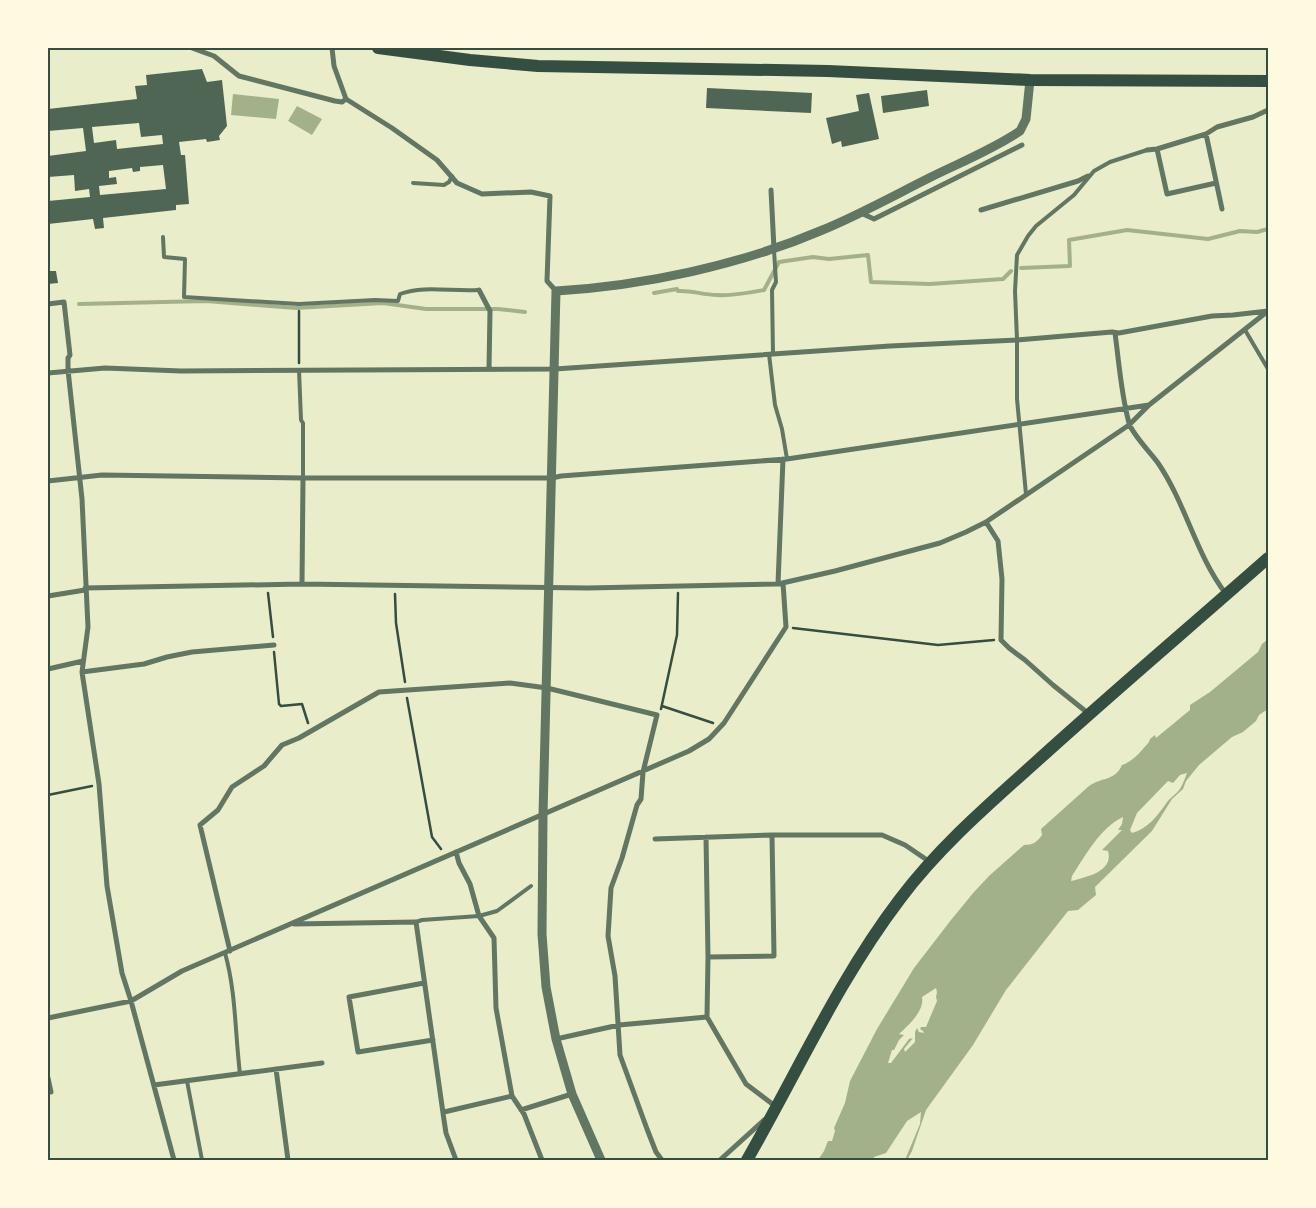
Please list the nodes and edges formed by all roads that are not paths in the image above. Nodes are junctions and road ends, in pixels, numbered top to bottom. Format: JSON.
{"nodes":[{"id":1,"x":192,"y":48,"type":"edge"},
{"id":2,"x":332,"y":48,"type":"edge"},
{"id":3,"x":378,"y":48,"type":"edge"},
{"id":4,"x":1030,"y":80,"type":"junction"},
{"id":5,"x":1268,"y":81,"type":"edge"},
{"id":6,"x":346,"y":99,"type":"junction"},
{"id":7,"x":1268,"y":110,"type":"edge"},
{"id":8,"x":1206,"y":134,"type":"junction"},
{"id":9,"x":1022,"y":145,"type":"dead end"},
{"id":10,"x":1157,"y":149,"type":"junction"},
{"id":11,"x":1147,"y":150,"type":"joint"},
{"id":12,"x":452,"y":176,"type":"junction"},
{"id":13,"x":1088,"y":176,"type":"junction"},
{"id":14,"x":1216,"y":183,"type":"junction"},
{"id":15,"x":412,"y":184,"type":"dead end"},
{"id":16,"x":771,"y":190,"type":"dead end"},
{"id":17,"x":1222,"y":209,"type":"dead end"},
{"id":18,"x":981,"y":210,"type":"dead end"},
{"id":19,"x":861,"y":213,"type":"junction"},
{"id":20,"x":163,"y":238,"type":"dead end"},
{"id":21,"x":774,"y":248,"type":"junction"},
{"id":22,"x":479,"y":290,"type":"joint"},
{"id":23,"x":556,"y":291,"type":"junction"},
{"id":24,"x":48,"y":304,"type":"edge"},
{"id":25,"x":1268,"y":311,"type":"edge"},
{"id":26,"x":1245,"y":330,"type":"junction"},
{"id":27,"x":1115,"y":333,"type":"junction"},
{"id":28,"x":1017,"y":340,"type":"junction"},
{"id":29,"x":771,"y":354,"type":"junction"},
{"id":30,"x":489,"y":369,"type":"junction"},
{"id":31,"x":555,"y":369,"type":"junction"},
{"id":32,"x":1268,"y":369,"type":"edge"},
{"id":33,"x":68,"y":370,"type":"junction"},
{"id":34,"x":299,"y":370,"type":"junction"},
{"id":35,"x":48,"y":373,"type":"edge"},
{"id":36,"x":1149,"y":405,"type":"junction"},
{"id":37,"x":1126,"y":410,"type":"junction"},
{"id":38,"x":1020,"y":425,"type":"junction"},
{"id":39,"x":1130,"y":426,"type":"junction"},
{"id":40,"x":785,"y":459,"type":"junction"},
{"id":41,"x":80,"y":476,"type":"junction"},
{"id":42,"x":303,"y":478,"type":"junction"},
{"id":43,"x":552,"y":478,"type":"junction"},
{"id":44,"x":48,"y":480,"type":"edge"},
{"id":45,"x":1026,"y":494,"type":"junction"},
{"id":46,"x":986,"y":522,"type":"junction"},
{"id":47,"x":1268,"y":558,"type":"edge"},
{"id":48,"x":780,"y":583,"type":"junction"},
{"id":49,"x":302,"y":584,"type":"junction"},
{"id":50,"x":550,"y":587,"type":"junction"},
{"id":51,"x":85,"y":589,"type":"junction"},
{"id":52,"x":1227,"y":595,"type":"junction"},
{"id":53,"x":48,"y":596,"type":"edge"},
{"id":54,"x":274,"y":645,"type":"road end"},
{"id":55,"x":83,"y":661,"type":"junction"},
{"id":56,"x":48,"y":669,"type":"edge"},
{"id":57,"x":82,"y":672,"type":"junction"},
{"id":58,"x":547,"y":688,"type":"junction"},
{"id":59,"x":1089,"y":714,"type":"junction"},
{"id":60,"x":643,"y":772,"type":"junction"},
{"id":61,"x":543,"y":815,"type":"junction"},
{"id":62,"x":772,"y":835,"type":"junction"},
{"id":63,"x":706,"y":837,"type":"junction"},
{"id":64,"x":655,"y":839,"type":"dead end"},
{"id":65,"x":456,"y":852,"type":"junction"},
{"id":66,"x":930,"y":862,"type":"junction"},
{"id":67,"x":531,"y":886,"type":"dead end"},
{"id":68,"x":480,"y":916,"type":"junction"},
{"id":69,"x":416,"y":922,"type":"junction"},
{"id":70,"x":290,"y":924,"type":"junction"},
{"id":71,"x":227,"y":952,"type":"junction"},
{"id":72,"x":708,"y":957,"type":"junction"},
{"id":73,"x":424,"y":983,"type":"junction"},
{"id":74,"x":131,"y":1001,"type":"junction"},
{"id":75,"x":707,"y":1017,"type":"junction"},
{"id":76,"x":48,"y":1018,"type":"edge"},
{"id":77,"x":619,"y":1024,"type":"junction"},
{"id":78,"x":556,"y":1039,"type":"junction"},
{"id":79,"x":433,"y":1040,"type":"junction"},
{"id":80,"x":322,"y":1063,"type":"dead end"},
{"id":81,"x":276,"y":1070,"type":"junction"},
{"id":82,"x":240,"y":1074,"type":"junction"},
{"id":83,"x":48,"y":1078,"type":"edge"},
{"id":84,"x":187,"y":1080,"type":"junction"},
{"id":85,"x":154,"y":1085,"type":"junction"},
{"id":86,"x":51,"y":1092,"type":"dead end"},
{"id":87,"x":572,"y":1094,"type":"junction"},
{"id":88,"x":512,"y":1096,"type":"junction"},
{"id":89,"x":777,"y":1108,"type":"junction"},
{"id":90,"x":521,"y":1110,"type":"junction"},
{"id":91,"x":444,"y":1112,"type":"junction"},
{"id":92,"x":174,"y":1160,"type":"edge"},
{"id":93,"x":202,"y":1160,"type":"edge"},
{"id":94,"x":288,"y":1160,"type":"edge"},
{"id":95,"x":456,"y":1160,"type":"edge"},
{"id":96,"x":542,"y":1160,"type":"edge"},
{"id":97,"x":601,"y":1160,"type":"edge"},
{"id":98,"x":662,"y":1160,"type":"edge"},
{"id":99,"x":720,"y":1160,"type":"edge"},
{"id":100,"x":747,"y":1160,"type":"edge"}],
"edges":[{"from":1,"to":6,"type":"street"},
{"from":2,"to":6,"type":"street"},
{"from":3,"to":4,"type":"highway"},
{"from":4,"to":5,"type":"highway"},
{"from":4,"to":19,"type":"street"},
{"from":6,"to":12,"type":"street"},
{"from":7,"to":8,"type":"street"},
{"from":8,"to":10,"type":"street"},
{"from":8,"to":14,"type":"street"},
{"from":9,"to":19,"type":"street"},
{"from":10,"to":11,"type":"street"},
{"from":10,"to":14,"type":"street"},
{"from":11,"to":13,"type":"lane"},
{"from":12,"to":15,"type":"lane"},
{"from":12,"to":23,"type":"street"},
{"from":13,"to":18,"type":"street"},
{"from":13,"to":28,"type":"lane"},
{"from":14,"to":17,"type":"street"},
{"from":16,"to":21,"type":"street"},
{"from":19,"to":21,"type":"street"},
{"from":20,"to":22,"type":"lane"},
{"from":21,"to":23,"type":"street"},
{"from":21,"to":29,"type":"lane"},
{"from":22,"to":30,"type":"street"},
{"from":23,"to":31,"type":"street"},
{"from":24,"to":33,"type":"street"},
{"from":25,"to":26,"type":"street"},
{"from":25,"to":27,"type":"street"},
{"from":26,"to":32,"type":"lane"},
{"from":26,"to":36,"type":"street"},
{"from":27,"to":28,"type":"street"},
{"from":27,"to":37,"type":"street"},
{"from":28,"to":29,"type":"street"},
{"from":28,"to":38,"type":"lane"},
{"from":29,"to":31,"type":"street"},
{"from":29,"to":40,"type":"lane"},
{"from":30,"to":31,"type":"street"},
{"from":30,"to":34,"type":"street"},
{"from":31,"to":43,"type":"street"},
{"from":33,"to":34,"type":"street"},
{"from":33,"to":35,"type":"street"},
{"from":33,"to":41,"type":"street"},
{"from":34,"to":42,"type":"lane"},
{"from":36,"to":37,"type":"street"},
{"from":36,"to":39,"type":"street"},
{"from":37,"to":38,"type":"street"},
{"from":37,"to":39,"type":"street"},
{"from":38,"to":40,"type":"street"},
{"from":38,"to":45,"type":"lane"},
{"from":39,"to":45,"type":"street"},
{"from":39,"to":52,"type":"street"},
{"from":40,"to":43,"type":"street"},
{"from":40,"to":48,"type":"street"},
{"from":41,"to":42,"type":"street"},
{"from":41,"to":44,"type":"street"},
{"from":41,"to":51,"type":"street"},
{"from":42,"to":43,"type":"street"},
{"from":42,"to":49,"type":"street"},
{"from":43,"to":50,"type":"street"},
{"from":45,"to":46,"type":"street"},
{"from":46,"to":48,"type":"street"},
{"from":46,"to":59,"type":"street"},
{"from":47,"to":52,"type":"highway"},
{"from":48,"to":50,"type":"street"},
{"from":48,"to":60,"type":"street"},
{"from":49,"to":50,"type":"street"},
{"from":49,"to":51,"type":"street"},
{"from":50,"to":58,"type":"street"},
{"from":51,"to":53,"type":"street"},
{"from":51,"to":55,"type":"street"},
{"from":52,"to":59,"type":"highway"},
{"from":54,"to":57,"type":"street"},
{"from":55,"to":56,"type":"street"},
{"from":55,"to":57,"type":"street"},
{"from":57,"to":74,"type":"street"},
{"from":58,"to":60,"type":"street"},
{"from":58,"to":61,"type":"street"},
{"from":58,"to":71,"type":"street"},
{"from":59,"to":66,"type":"highway"},
{"from":60,"to":61,"type":"street"},
{"from":60,"to":77,"type":"street"},
{"from":61,"to":65,"type":"street"},
{"from":61,"to":78,"type":"street"},
{"from":62,"to":63,"type":"street"},
{"from":62,"to":66,"type":"street"},
{"from":62,"to":72,"type":"street"},
{"from":63,"to":64,"type":"street"},
{"from":63,"to":72,"type":"street"},
{"from":65,"to":68,"type":"street"},
{"from":65,"to":70,"type":"street"},
{"from":66,"to":89,"type":"highway"},
{"from":67,"to":68,"type":"lane"},
{"from":68,"to":69,"type":"lane"},
{"from":68,"to":88,"type":"street"},
{"from":69,"to":70,"type":"street"},
{"from":69,"to":73,"type":"street"},
{"from":70,"to":71,"type":"street"},
{"from":71,"to":74,"type":"street"},
{"from":71,"to":82,"type":"lane"},
{"from":72,"to":75,"type":"street"},
{"from":73,"to":79,"type":"street"},
{"from":73,"to":79,"type":"street"},
{"from":74,"to":76,"type":"street"},
{"from":74,"to":85,"type":"street"},
{"from":75,"to":77,"type":"street"},
{"from":75,"to":89,"type":"street"},
{"from":77,"to":78,"type":"street"},
{"from":77,"to":98,"type":"street"},
{"from":78,"to":87,"type":"street"},
{"from":79,"to":91,"type":"street"},
{"from":80,"to":81,"type":"street"},
{"from":81,"to":82,"type":"street"},
{"from":81,"to":94,"type":"street"},
{"from":82,"to":84,"type":"street"},
{"from":83,"to":86,"type":"street"},
{"from":84,"to":85,"type":"street"},
{"from":84,"to":93,"type":"lane"},
{"from":85,"to":92,"type":"street"},
{"from":87,"to":90,"type":"street"},
{"from":87,"to":97,"type":"street"},
{"from":88,"to":90,"type":"street"},
{"from":88,"to":91,"type":"street"},
{"from":89,"to":99,"type":"street"},
{"from":89,"to":100,"type":"highway"},
{"from":90,"to":96,"type":"street"},
{"from":91,"to":95,"type":"street"}]}
